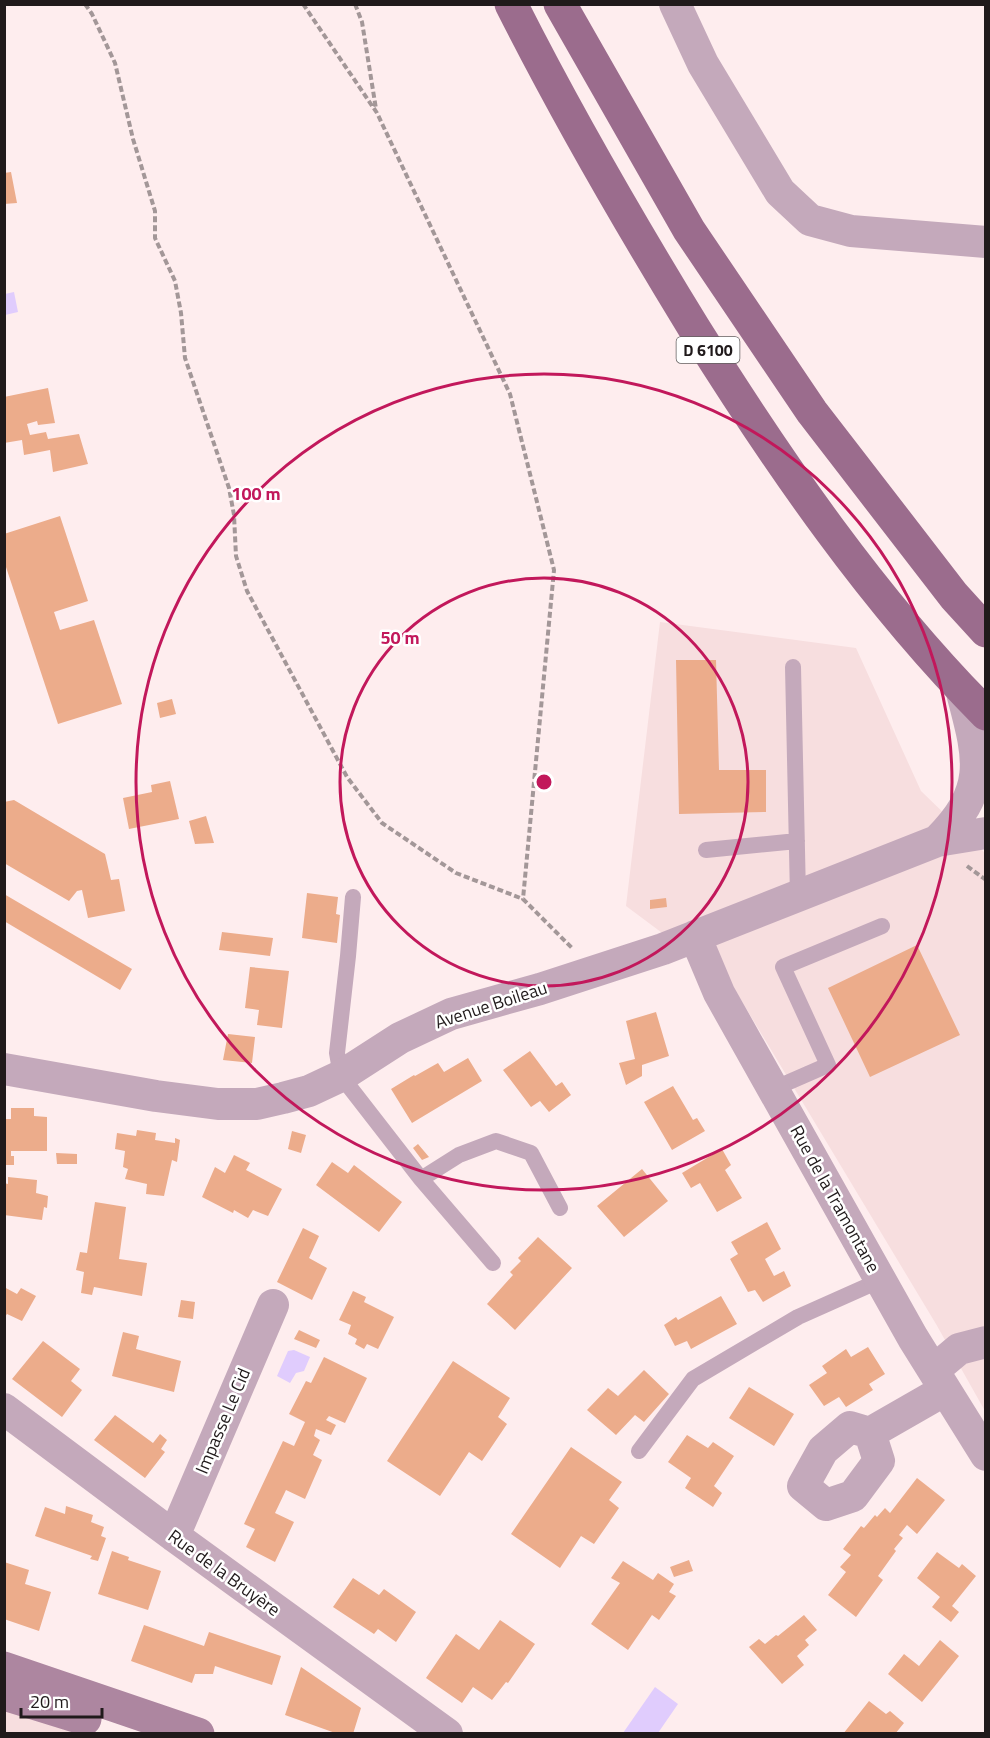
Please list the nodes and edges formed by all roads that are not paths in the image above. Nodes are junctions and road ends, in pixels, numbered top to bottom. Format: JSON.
{"nodes":[{"id":1,"x":511,"y":4,"type":"edge"},
{"id":2,"x":560,"y":4,"type":"edge"},
{"id":3,"x":675,"y":4,"type":"edge"},
{"id":4,"x":986,"y":242,"type":"edge"},
{"id":5,"x":986,"y":631,"type":"edge"},
{"id":6,"x":793,"y":667,"type":"dead end"},
{"id":7,"x":961,"y":689,"type":"junction"},
{"id":8,"x":986,"y":714,"type":"edge"},
{"id":9,"x":986,"y":833,"type":"edge"},
{"id":10,"x":797,"y":841,"type":"junction"},
{"id":11,"x":937,"y":841,"type":"junction"},
{"id":12,"x":706,"y":850,"type":"dead end"},
{"id":13,"x":798,"y":896,"type":"junction"},
{"id":14,"x":353,"y":897,"type":"dead end"},
{"id":15,"x":882,"y":926,"type":"dead end"},
{"id":16,"x":695,"y":936,"type":"junction"},
{"id":17,"x":4,"y":1069,"type":"edge"},
{"id":18,"x":341,"y":1076,"type":"junction"},
{"id":19,"x":773,"y":1089,"type":"junction"},
{"id":20,"x":421,"y":1179,"type":"junction"},
{"id":21,"x":560,"y":1208,"type":"dead end"},
{"id":22,"x":493,"y":1263,"type":"dead end"},
{"id":23,"x":880,"y":1280,"type":"junction"},
{"id":24,"x":273,"y":1305,"type":"dead end"},
{"id":25,"x":986,"y":1342,"type":"edge"},
{"id":26,"x":939,"y":1380,"type":"junction"},
{"id":27,"x":4,"y":1409,"type":"edge"},
{"id":28,"x":870,"y":1433,"type":"dead end"},
{"id":29,"x":639,"y":1451,"type":"dead end"},
{"id":30,"x":986,"y":1455,"type":"edge"},
{"id":31,"x":174,"y":1536,"type":"junction"},
{"id":32,"x":4,"y":1668,"type":"edge"},
{"id":33,"x":4,"y":1694,"type":"edge"},
{"id":34,"x":129,"y":1734,"type":"edge"},
{"id":35,"x":198,"y":1734,"type":"edge"},
{"id":36,"x":447,"y":1734,"type":"edge"}],
"edges":[{"from":1,"to":7,"type":"main road","number":"D 6100"},
{"from":2,"to":5,"type":"main road","number":"D 6100"},
{"from":3,"to":4,"type":"street"},
{"from":6,"to":10,"type":"lane"},
{"from":7,"to":8,"type":"main road","number":"D 6100"},
{"from":7,"to":11,"type":"street","name":"Avenue Boileau"},
{"from":9,"to":11,"type":"street","name":"Avenue Boileau"},
{"from":10,"to":12,"type":"lane"},
{"from":10,"to":13,"type":"lane"},
{"from":11,"to":13,"type":"street","name":"Avenue Boileau"},
{"from":13,"to":16,"type":"street","name":"Avenue Boileau"},
{"from":14,"to":18,"type":"lane"},
{"from":15,"to":19,"type":"lane"},
{"from":16,"to":18,"type":"street","name":"Avenue Boileau"},
{"from":16,"to":19,"type":"street","name":"Rue de la Tramontane"},
{"from":17,"to":18,"type":"street","name":"Avenue Boileau"},
{"from":18,"to":20,"type":"lane"},
{"from":19,"to":23,"type":"street","name":"Rue de la Tramontane"},
{"from":20,"to":21,"type":"lane"},
{"from":20,"to":22,"type":"lane"},
{"from":23,"to":26,"type":"street","name":"Rue de la Tramontane"},
{"from":23,"to":29,"type":"lane"},
{"from":24,"to":31,"type":"street","name":"Impasse Le Cid"},
{"from":25,"to":26,"type":"street"},
{"from":26,"to":28,"type":"street"},
{"from":26,"to":30,"type":"street","name":"Rue de la Tramontane"},
{"from":27,"to":31,"type":"street","name":"Rue de la Bruyère"},
{"from":31,"to":36,"type":"street","name":"Rue de la Bruyère"},
{"from":32,"to":35,"type":"main road"},
{"from":33,"to":34,"type":"main road"}]}
